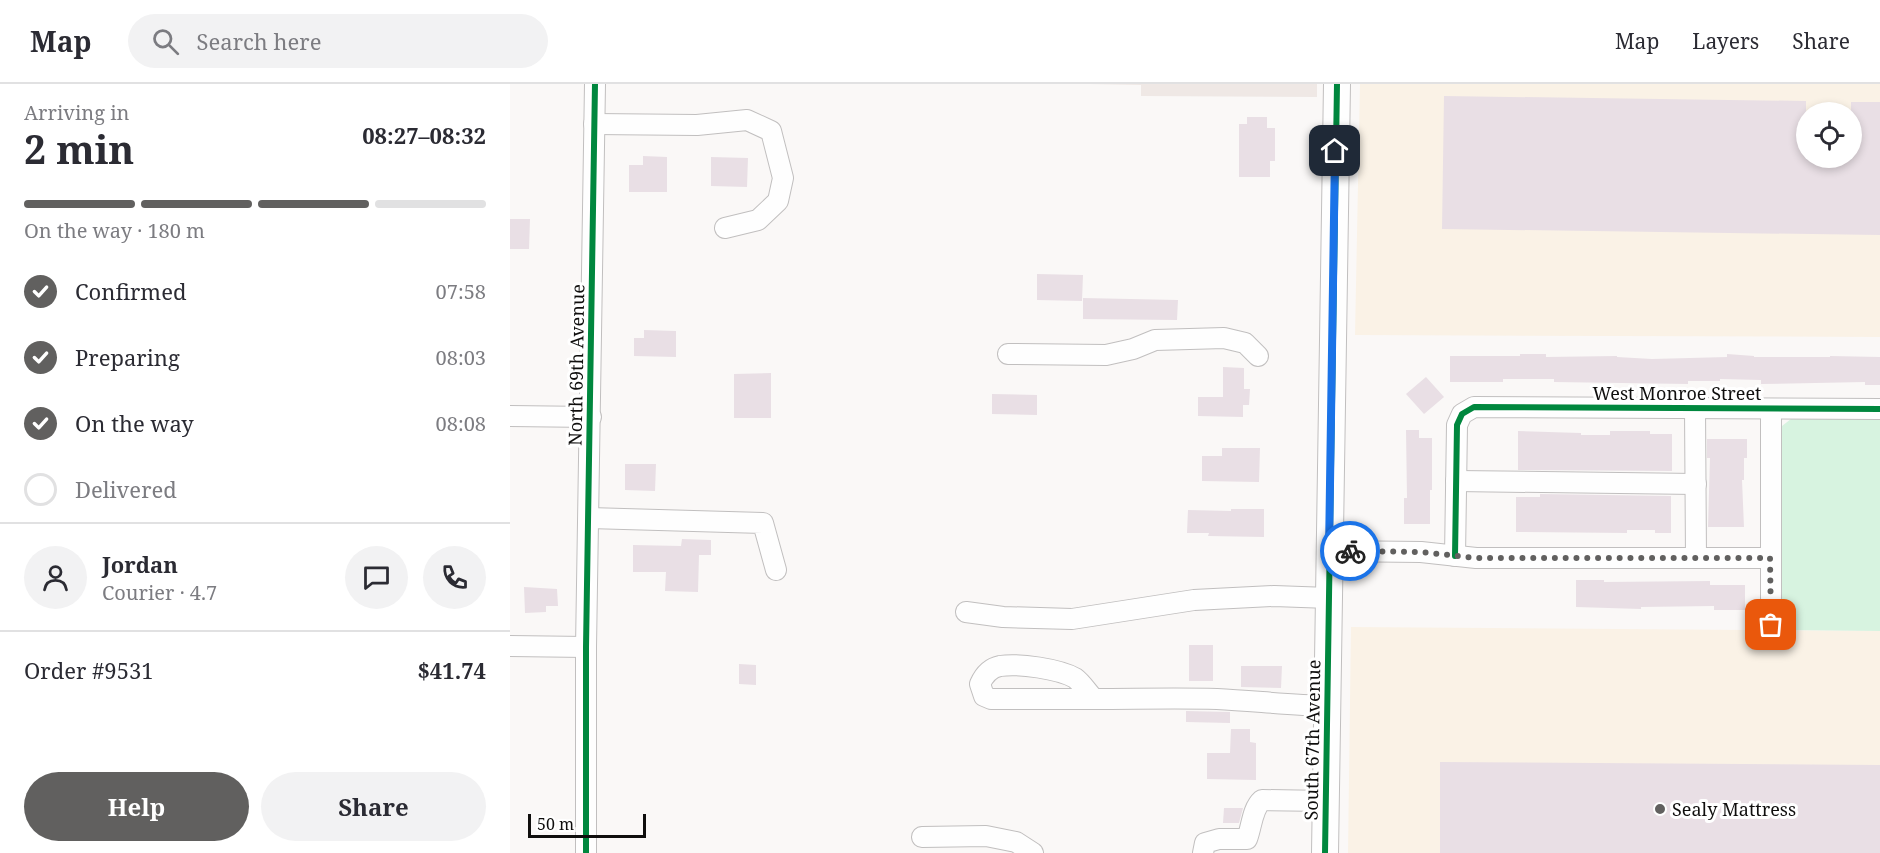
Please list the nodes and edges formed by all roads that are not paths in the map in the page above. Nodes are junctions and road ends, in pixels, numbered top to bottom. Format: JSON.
{"nodes":[{"id":1,"x":595,"y":84,"type":"edge"},
{"id":2,"x":1337,"y":84,"type":"edge"},
{"id":3,"x":594,"y":124,"type":"junction"},
{"id":4,"x":725,"y":228,"type":"dead end"},
{"id":5,"x":1008,"y":354,"type":"dead end"},
{"id":6,"x":1258,"y":356,"type":"dead end"},
{"id":7,"x":1695,"y":408,"type":"junction"},
{"id":8,"x":1771,"y":409,"type":"junction"},
{"id":9,"x":1880,"y":409,"type":"edge"},
{"id":10,"x":510,"y":416,"type":"edge"},
{"id":11,"x":591,"y":417,"type":"junction"},
{"id":12,"x":1456,"y":481,"type":"junction"},
{"id":13,"x":1696,"y":484,"type":"junction"},
{"id":14,"x":589,"y":518,"type":"junction"},
{"id":15,"x":1329,"y":551,"type":"junction"},
{"id":16,"x":1455,"y":556,"type":"junction"},
{"id":17,"x":1696,"y":558,"type":"junction"},
{"id":18,"x":1770,"y":558,"type":"junction"},
{"id":19,"x":776,"y":570,"type":"dead end"},
{"id":20,"x":1329,"y":598,"type":"junction"},
{"id":21,"x":966,"y":612,"type":"dead end"},
{"id":22,"x":1771,"y":625,"type":"dead end"},
{"id":23,"x":510,"y":646,"type":"edge"},
{"id":24,"x":586,"y":647,"type":"junction"},
{"id":25,"x":1094,"y":699,"type":"junction"},
{"id":26,"x":1328,"y":706,"type":"junction"},
{"id":27,"x":1326,"y":801,"type":"junction"},
{"id":28,"x":922,"y":837,"type":"dead end"},
{"id":29,"x":586,"y":853,"type":"edge"},
{"id":30,"x":1033,"y":853,"type":"edge"},
{"id":31,"x":1203,"y":853,"type":"edge"},
{"id":32,"x":1325,"y":853,"type":"edge"}],
"edges":[{"from":1,"to":3,"type":"street","name":"North 69th Avenue"},
{"from":2,"to":15,"type":"main road","name":"South 67th Avenue"},
{"from":3,"to":4,"type":"street"},
{"from":3,"to":11,"type":"street","name":"North 69th Avenue"},
{"from":5,"to":6,"type":"street"},
{"from":7,"to":8,"type":"street","name":"West Monroe Street"},
{"from":7,"to":12,"type":"street","name":"West Monroe Street"},
{"from":7,"to":13,"type":"street"},
{"from":8,"to":9,"type":"street","name":"West Monroe Street"},
{"from":8,"to":18,"type":"street"},
{"from":10,"to":11,"type":"street"},
{"from":11,"to":14,"type":"street","name":"North 69th Avenue"},
{"from":12,"to":13,"type":"street"},
{"from":12,"to":16,"type":"street"},
{"from":13,"to":17,"type":"street"},
{"from":14,"to":19,"type":"street"},
{"from":14,"to":24,"type":"street","name":"North 69th Avenue"},
{"from":15,"to":16,"type":"street"},
{"from":15,"to":20,"type":"main road","name":"South 67th Avenue"},
{"from":16,"to":17,"type":"street"},
{"from":17,"to":18,"type":"street"},
{"from":18,"to":22,"type":"street"},
{"from":20,"to":21,"type":"street"},
{"from":20,"to":26,"type":"main road","name":"South 67th Avenue"},
{"from":23,"to":24,"type":"street"},
{"from":24,"to":29,"type":"street","name":"North 69th Avenue"},
{"from":25,"to":25,"type":"street"},
{"from":25,"to":26,"type":"street"},
{"from":26,"to":27,"type":"main road","name":"South 67th Avenue"},
{"from":27,"to":31,"type":"street"},
{"from":27,"to":32,"type":"main road","name":"South 67th Avenue"},
{"from":28,"to":30,"type":"street"}]}
